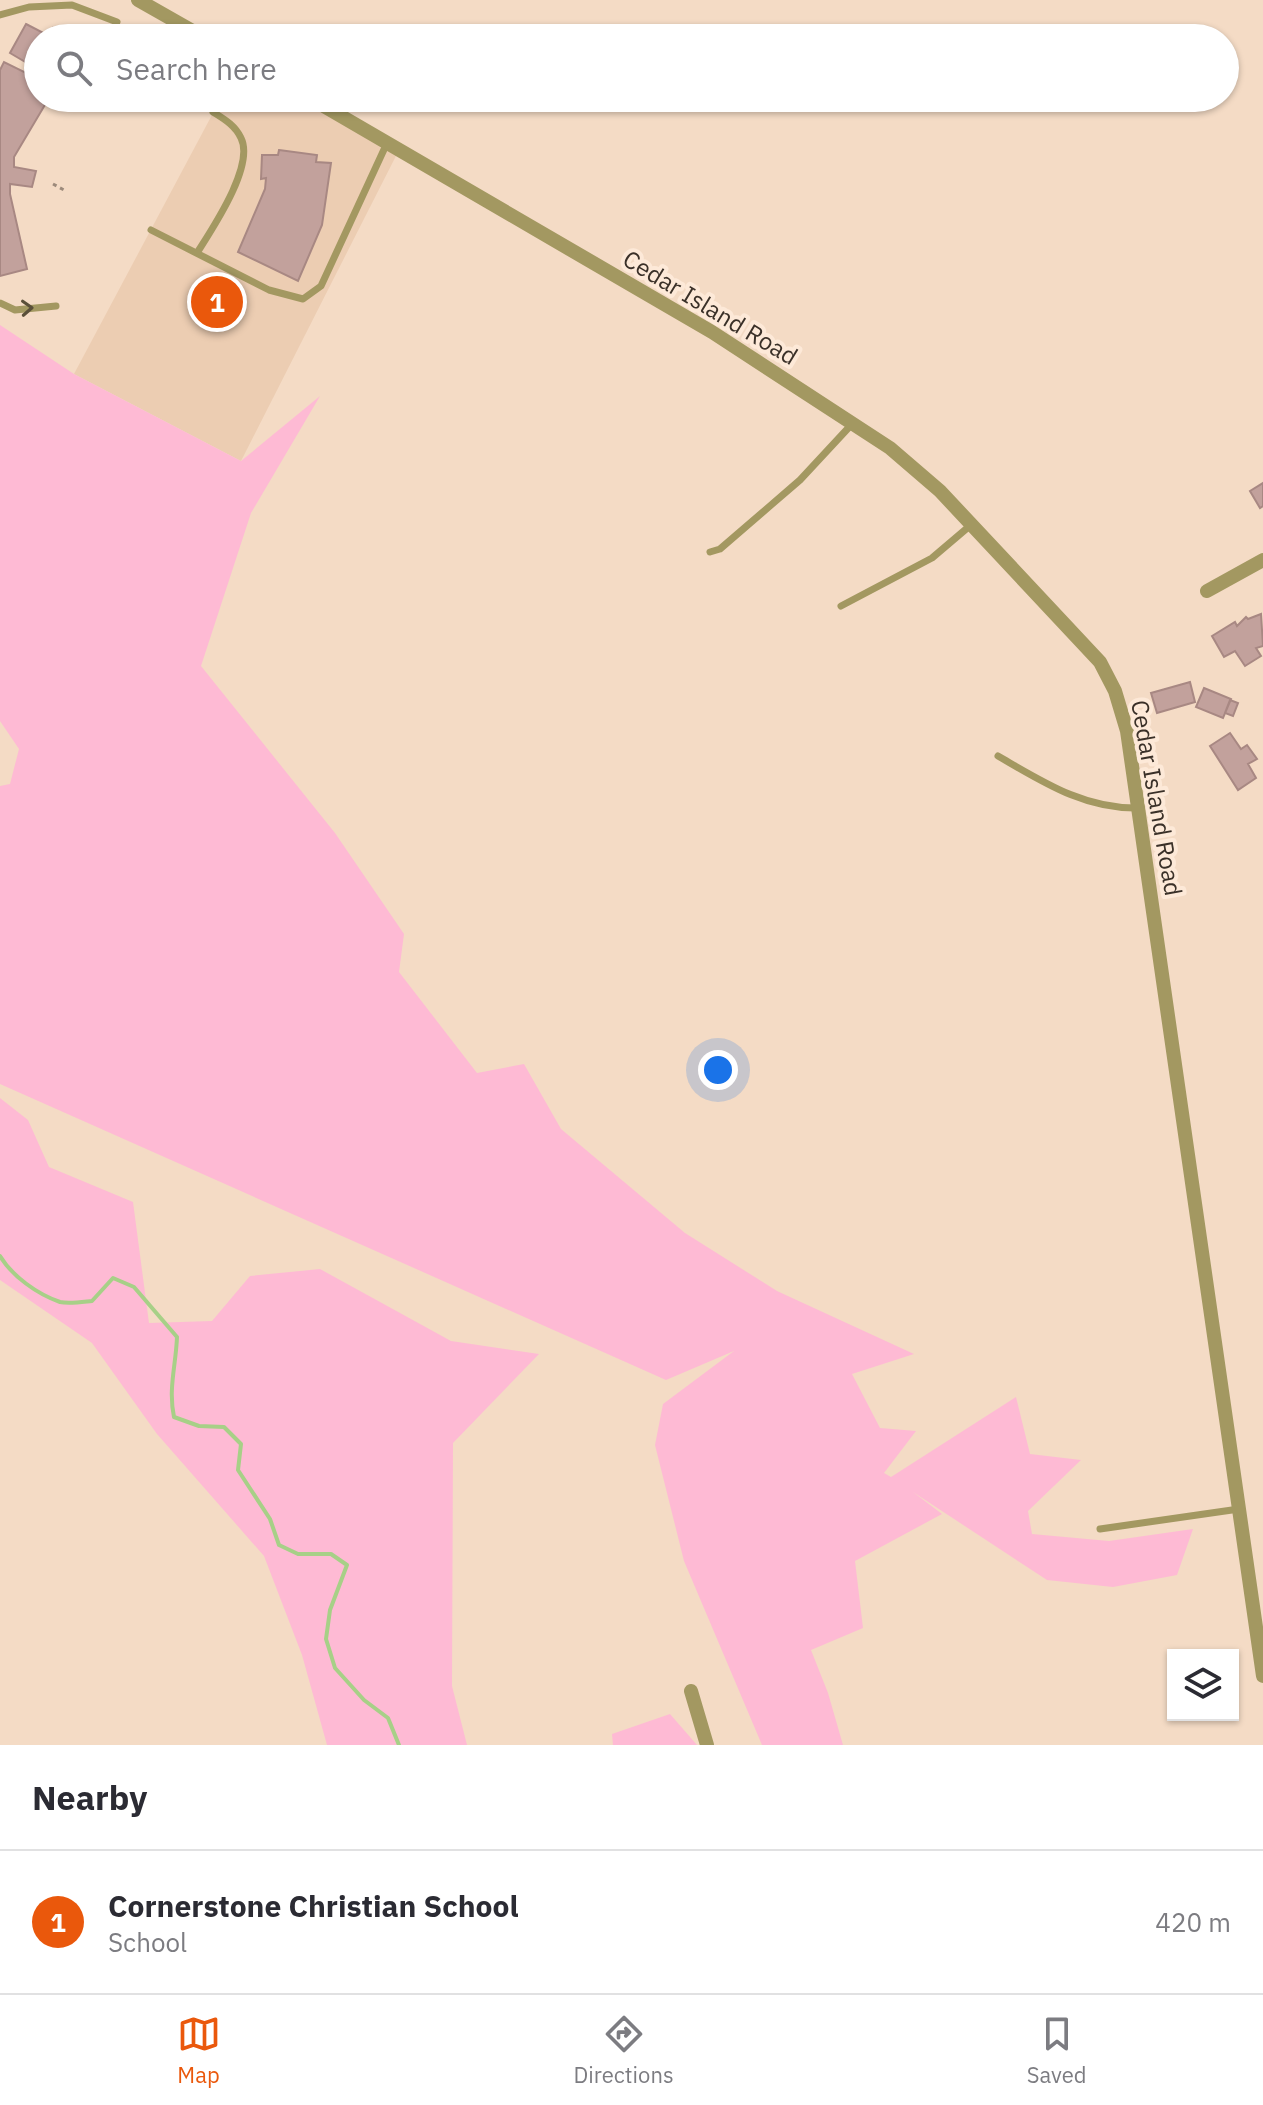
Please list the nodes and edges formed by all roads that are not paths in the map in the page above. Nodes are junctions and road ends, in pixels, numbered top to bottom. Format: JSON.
{"nodes":[{"id":1,"x":138,"y":0,"type":"edge"},
{"id":2,"x":0,"y":15,"type":"edge"},
{"id":3,"x":117,"y":22,"type":"dead end"},
{"id":4,"x":180,"y":24,"type":"edge"},
{"id":5,"x":213,"y":112,"type":"dead end"},
{"id":6,"x":334,"y":112,"type":"edge"},
{"id":7,"x":387,"y":143,"type":"junction"},
{"id":8,"x":151,"y":230,"type":"dead end"},
{"id":9,"x":197,"y":253,"type":"junction"},
{"id":10,"x":0,"y":303,"type":"edge"},
{"id":11,"x":56,"y":306,"type":"dead end"},
{"id":12,"x":853,"y":423,"type":"junction"},
{"id":13,"x":972,"y":524,"type":"junction"},
{"id":14,"x":710,"y":552,"type":"dead end"},
{"id":15,"x":1263,"y":560,"type":"edge"},
{"id":16,"x":1207,"y":591,"type":"dead end"},
{"id":17,"x":841,"y":606,"type":"dead end"},
{"id":18,"x":998,"y":756,"type":"dead end"},
{"id":19,"x":1138,"y":808,"type":"junction"},
{"id":20,"x":1239,"y":1509,"type":"junction"},
{"id":21,"x":1100,"y":1529,"type":"dead end"},
{"id":22,"x":1263,"y":1676,"type":"edge"},
{"id":23,"x":691,"y":1691,"type":"dead end"},
{"id":24,"x":707,"y":1745,"type":"edge"}],
"edges":[{"from":1,"to":4,"type":"street"},
{"from":2,"to":3,"type":"lane"},
{"from":5,"to":9,"type":"lane"},
{"from":6,"to":7,"type":"street","name":"Cedar Island Road"},
{"from":7,"to":9,"type":"lane"},
{"from":7,"to":12,"type":"street","name":"Cedar Island Road"},
{"from":8,"to":9,"type":"lane"},
{"from":10,"to":11,"type":"lane","one_way":true},
{"from":12,"to":13,"type":"street","name":"Cedar Island Road"},
{"from":12,"to":14,"type":"lane"},
{"from":13,"to":17,"type":"lane"},
{"from":13,"to":19,"type":"street","name":"Cedar Island Road"},
{"from":15,"to":16,"type":"street"},
{"from":18,"to":19,"type":"lane"},
{"from":19,"to":20,"type":"street","name":"Cedar Island Road"},
{"from":20,"to":21,"type":"lane"},
{"from":20,"to":22,"type":"street","name":"Cedar Island Road"},
{"from":23,"to":24,"type":"street"}]}
